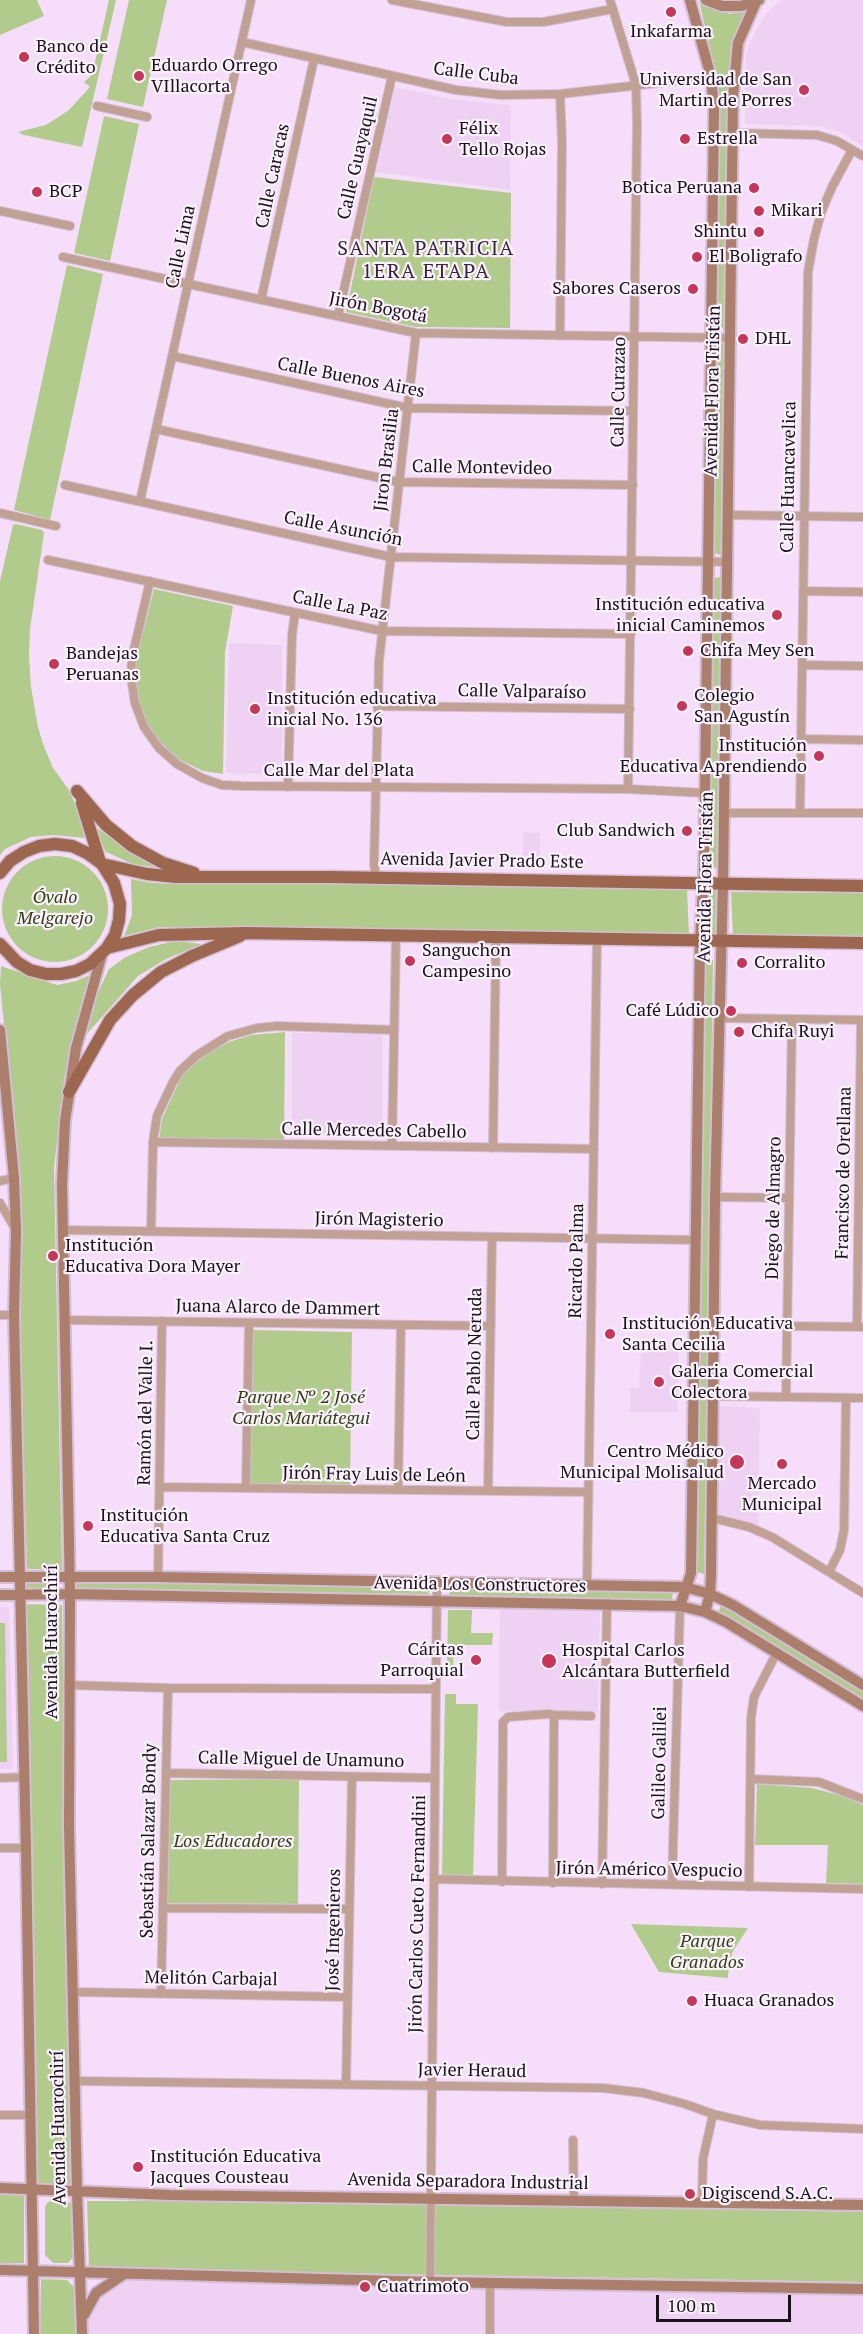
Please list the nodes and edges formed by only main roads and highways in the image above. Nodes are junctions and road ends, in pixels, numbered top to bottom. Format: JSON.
{"nodes":[{"id":1,"x":690,"y":0,"type":"edge"},
{"id":2,"x":706,"y":0,"type":"edge"},
{"id":3,"x":758,"y":1,"type":"edge"},
{"id":4,"x":101,"y":863,"type":"junction"},
{"id":5,"x":0,"y":873,"type":"edge"},
{"id":6,"x":224,"y":876,"type":"junction"},
{"id":7,"x":703,"y":884,"type":"junction"},
{"id":8,"x":723,"y":884,"type":"junction"},
{"id":9,"x":863,"y":886,"type":"edge"},
{"id":10,"x":246,"y":933,"type":"junction"},
{"id":11,"x":700,"y":940,"type":"junction"},
{"id":12,"x":722,"y":941,"type":"junction"},
{"id":13,"x":863,"y":943,"type":"edge"},
{"id":14,"x":1,"y":949,"type":"edge"},
{"id":15,"x":105,"y":951,"type":"junction"},
{"id":16,"x":0,"y":1029,"type":"edge"},
{"id":17,"x":69,"y":1092,"type":"junction"},
{"id":18,"x":20,"y":1576,"type":"junction"},
{"id":19,"x":0,"y":1577,"type":"edge"},
{"id":20,"x":69,"y":1577,"type":"junction"},
{"id":21,"x":685,"y":1587,"type":"junction"},
{"id":22,"x":70,"y":1594,"type":"junction"},
{"id":23,"x":710,"y":1594,"type":"junction"},
{"id":24,"x":0,"y":1595,"type":"edge"},
{"id":25,"x":20,"y":1595,"type":"junction"},
{"id":26,"x":680,"y":1606,"type":"junction"},
{"id":27,"x":705,"y":1612,"type":"junction"},
{"id":28,"x":863,"y":1685,"type":"edge"},
{"id":29,"x":863,"y":1706,"type":"edge"},
{"id":30,"x":0,"y":2188,"type":"edge"},
{"id":31,"x":32,"y":2189,"type":"junction"},
{"id":32,"x":77,"y":2192,"type":"junction"},
{"id":33,"x":863,"y":2205,"type":"edge"},
{"id":34,"x":0,"y":2270,"type":"edge"},
{"id":35,"x":33,"y":2271,"type":"junction"},
{"id":36,"x":80,"y":2272,"type":"junction"},
{"id":37,"x":123,"y":2274,"type":"junction"},
{"id":38,"x":863,"y":2289,"type":"edge"},
{"id":39,"x":82,"y":2318,"type":"junction"},
{"id":40,"x":34,"y":2334,"type":"edge"},
{"id":41,"x":82,"y":2334,"type":"edge"}],
"edges":[{"from":1,"to":7,"type":"main road","name":"Avenida Flora Tristán"},
{"from":2,"to":3,"type":"main road"},
{"from":3,"to":8,"type":"main road","name":"Avenida Flora Tristán"},
{"from":4,"to":5,"type":"main road"},
{"from":4,"to":6,"type":"main road","name":"Avenida Javier Prado Este"},
{"from":4,"to":6,"type":"main road"},
{"from":4,"to":15,"type":"main road"},
{"from":6,"to":7,"type":"main road","name":"Avenida Javier Prado Este"},
{"from":7,"to":8,"type":"main road","name":"Avenida Javier Prado Este"},
{"from":7,"to":11,"type":"main road","name":"Avenida Flora Tristán"},
{"from":8,"to":9,"type":"main road","name":"Avenida Javier Prado Este"},
{"from":8,"to":12,"type":"main road","name":"Avenida Flora Tristán"},
{"from":10,"to":11,"type":"main road"},
{"from":10,"to":15,"type":"main road"},
{"from":10,"to":17,"type":"main road"},
{"from":11,"to":12,"type":"main road"},
{"from":11,"to":21,"type":"main road","name":"Avenida Flora Tristán"},
{"from":12,"to":13,"type":"main road"},
{"from":12,"to":23,"type":"main road","name":"Avenida Flora Tristán"},
{"from":14,"to":15,"type":"main road"},
{"from":15,"to":17,"type":"main road","name":"Avenida Huarochirí"},
{"from":16,"to":18,"type":"main road","name":"Avenida Huarochirí"},
{"from":17,"to":20,"type":"main road","name":"Avenida Huarochirí"},
{"from":18,"to":19,"type":"main road","name":"Avenida Los Constructores"},
{"from":18,"to":20,"type":"main road","name":"Avenida Los Constructores"},
{"from":18,"to":25,"type":"main road","name":"Avenida Huarochirí"},
{"from":20,"to":21,"type":"main road","name":"Avenida Los Constructores"},
{"from":20,"to":22,"type":"main road","name":"Avenida Huarochirí"},
{"from":21,"to":23,"type":"main road","name":"Avenida Los Constructores"},
{"from":21,"to":26,"type":"main road","name":"Avenida Flora Tristán"},
{"from":22,"to":25,"type":"main road","name":"Avenida Los Constructores"},
{"from":22,"to":26,"type":"main road","name":"Avenida Los Constructores"},
{"from":22,"to":32,"type":"main road","name":"Avenida Huarochirí"},
{"from":23,"to":27,"type":"main road","name":"Avenida Flora Tristán"},
{"from":23,"to":28,"type":"main road","name":"Avenida Los Constructores"},
{"from":24,"to":25,"type":"main road","name":"Avenida Los Constructores"},
{"from":25,"to":31,"type":"main road","name":"Avenida Huarochirí"},
{"from":26,"to":27,"type":"main road","name":"Avenida Los Constructores"},
{"from":27,"to":29,"type":"main road","name":"Avenida Los Constructores"},
{"from":30,"to":31,"type":"main road","name":"Avenida Separadora Industrial"},
{"from":31,"to":32,"type":"main road","name":"Avenida Separadora Industrial"},
{"from":31,"to":35,"type":"main road","name":"Avenida Huarochirí"},
{"from":32,"to":33,"type":"main road","name":"Avenida Separadora Industrial"},
{"from":32,"to":36,"type":"main road","name":"Avenida Huarochirí"},
{"from":34,"to":35,"type":"main road"},
{"from":35,"to":36,"type":"main road"},
{"from":35,"to":40,"type":"main road","name":"Avenida Huarochirí"},
{"from":36,"to":37,"type":"main road"},
{"from":36,"to":39,"type":"main road","name":"Avenida Huarochirí"},
{"from":37,"to":38,"type":"main road"},
{"from":37,"to":39,"type":"main road"},
{"from":39,"to":41,"type":"main road","name":"Avenida Huarochirí"}]}
